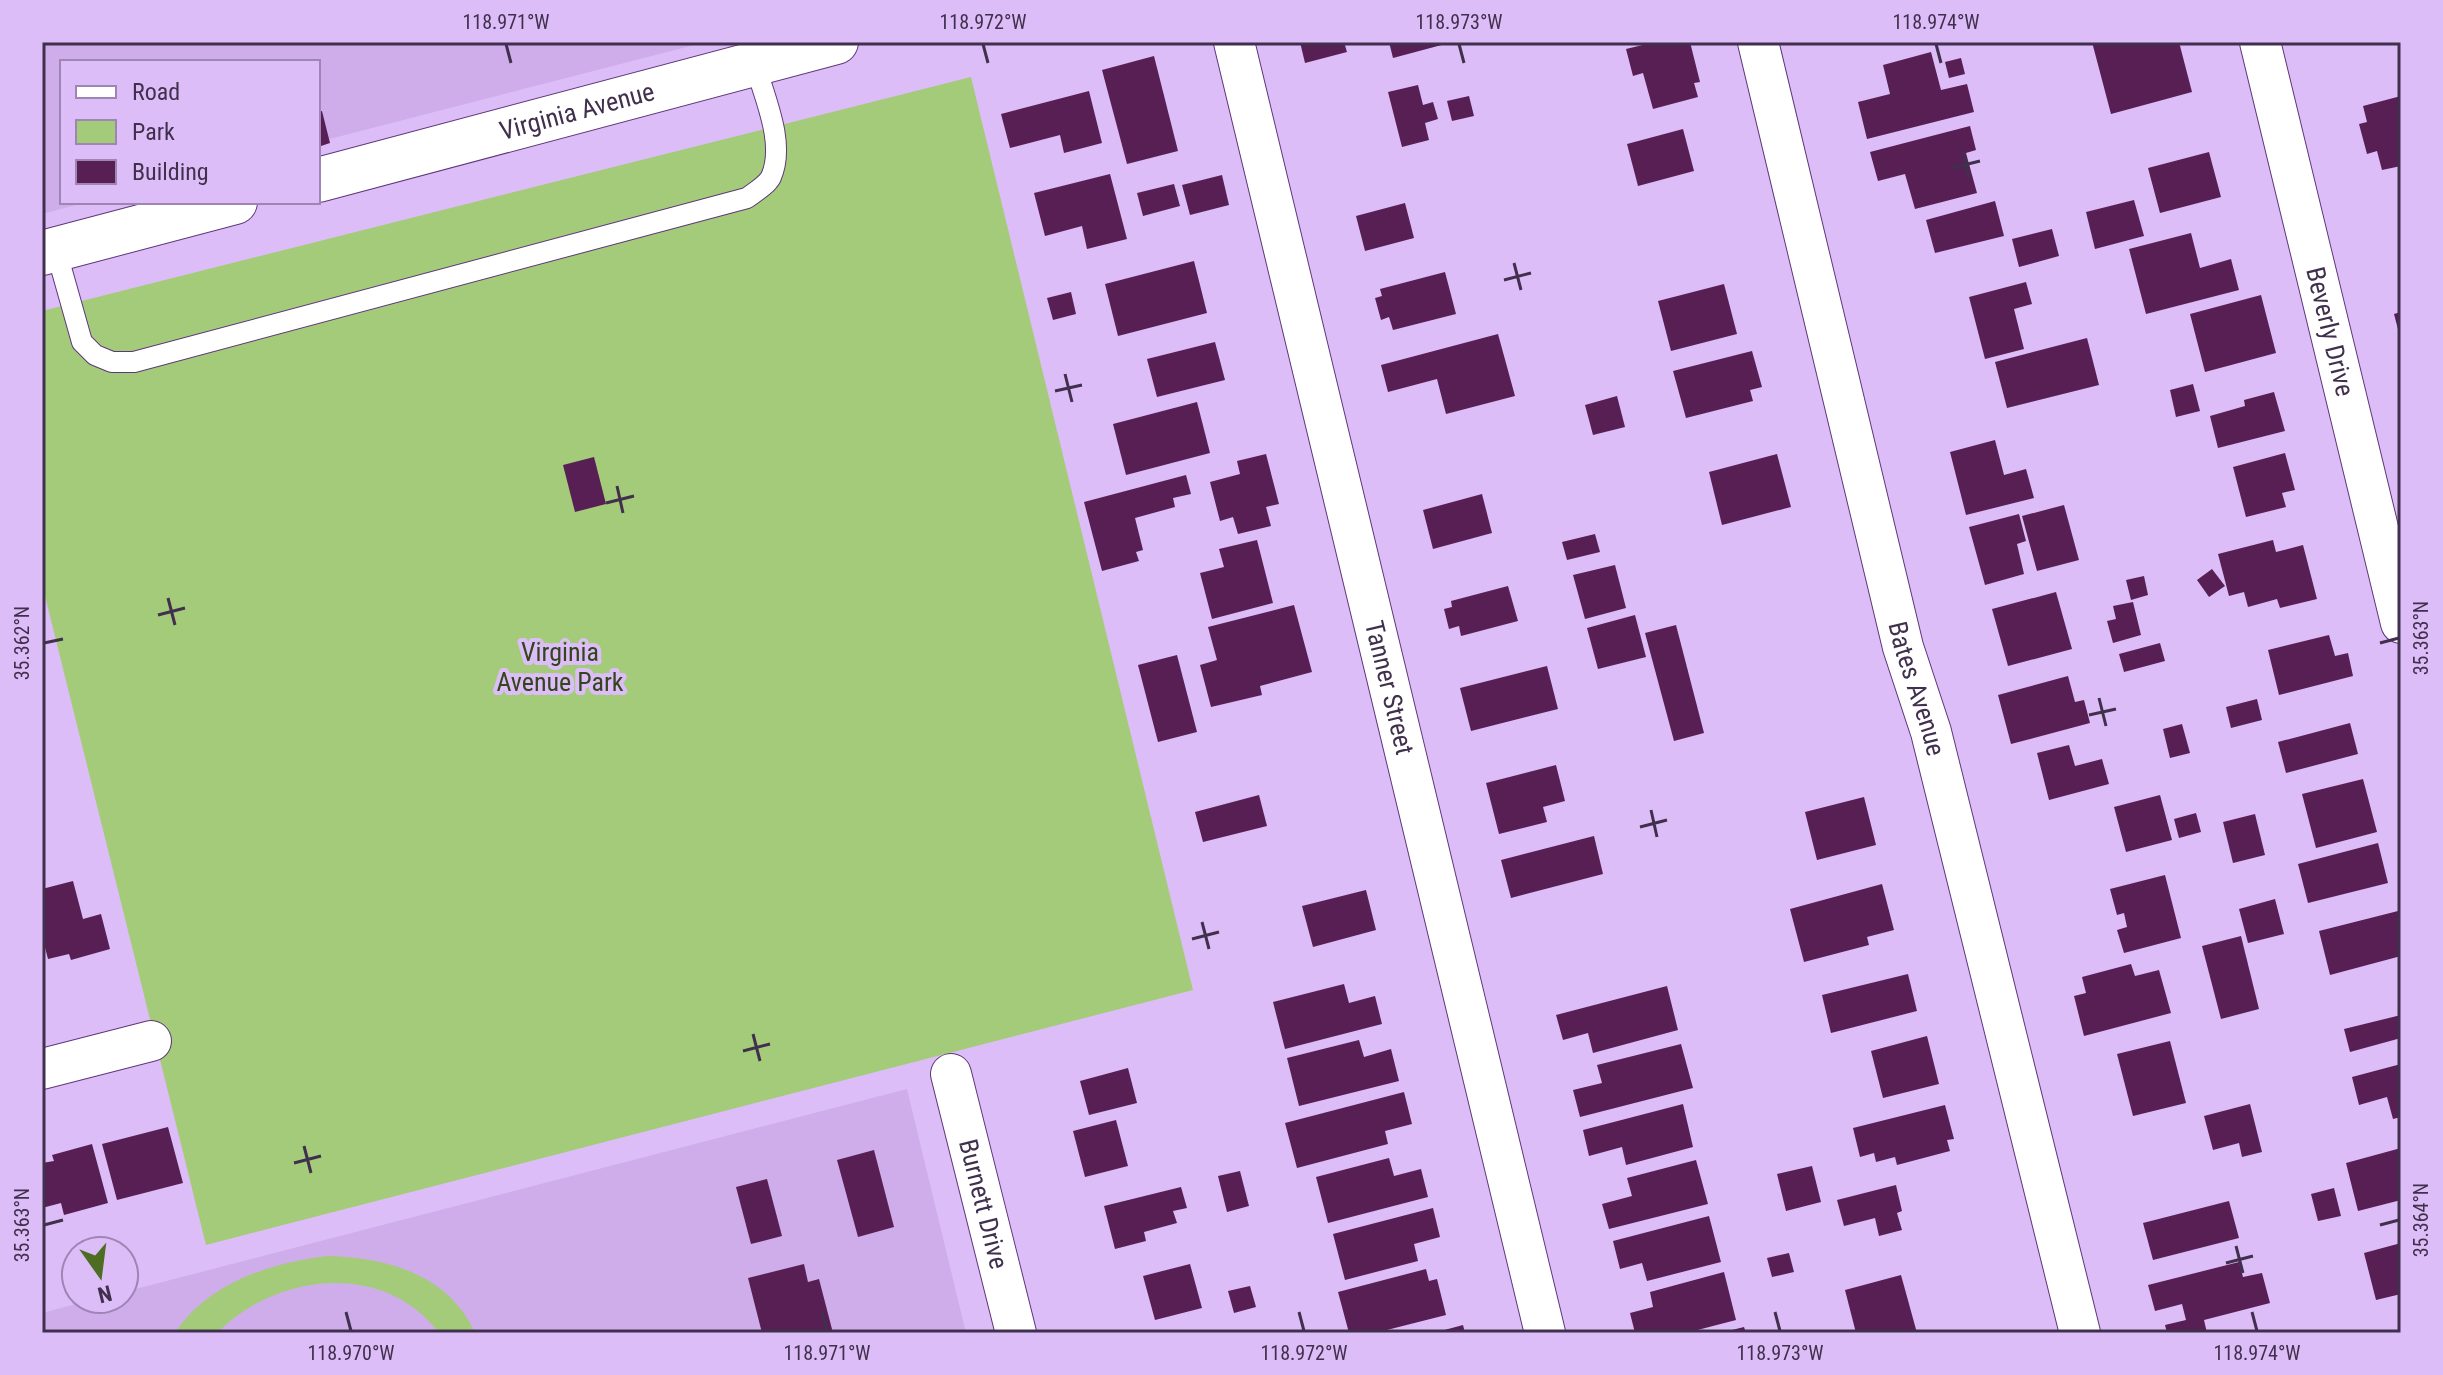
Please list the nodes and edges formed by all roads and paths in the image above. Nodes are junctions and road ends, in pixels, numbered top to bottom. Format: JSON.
{"nodes":[{"id":1,"x":836,"y":42,"type":"edge"},
{"id":2,"x":1234,"y":42,"type":"edge"},
{"id":3,"x":1758,"y":42,"type":"edge"},
{"id":4,"x":2260,"y":42,"type":"edge"},
{"id":5,"x":755,"y":64,"type":"junction"},
{"id":6,"x":320,"y":179,"type":"edge"},
{"id":7,"x":227,"y":204,"type":"edge"},
{"id":8,"x":49,"y":251,"type":"edge"},
{"id":9,"x":2389,"y":520,"type":"edge"},
{"id":10,"x":2401,"y":623,"type":"edge"},
{"id":11,"x":151,"y":1041,"type":"dead end"},
{"id":12,"x":42,"y":1069,"type":"edge"},
{"id":13,"x":951,"y":1074,"type":"dead end"},
{"id":14,"x":1016,"y":1333,"type":"edge"},
{"id":15,"x":1545,"y":1333,"type":"edge"},
{"id":16,"x":2080,"y":1333,"type":"edge"}],
"edges":[{"from":1,"to":5,"type":"street","name":"Virginia Avenue"},
{"from":2,"to":15,"type":"street","name":"Tanner Street"},
{"from":3,"to":16,"type":"street","name":"Bates Avenue"},
{"from":4,"to":9,"type":"street","name":"Beverly Drive"},
{"from":5,"to":6,"type":"street","name":"Virginia Avenue"},
{"from":5,"to":8,"type":"lane"},
{"from":7,"to":8,"type":"street"},
{"from":9,"to":10,"type":"street","name":"Beverly Drive"},
{"from":11,"to":12,"type":"street"},
{"from":13,"to":14,"type":"street","name":"Burnett Drive"}]}
